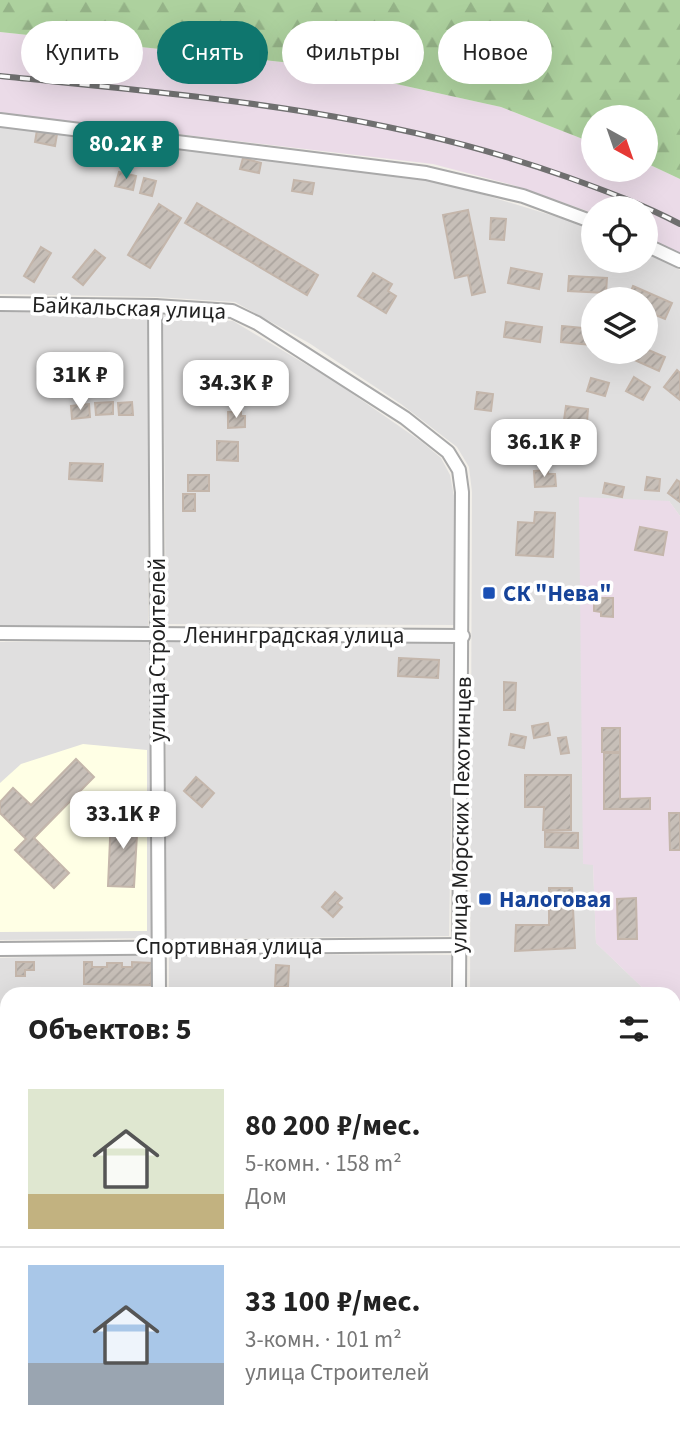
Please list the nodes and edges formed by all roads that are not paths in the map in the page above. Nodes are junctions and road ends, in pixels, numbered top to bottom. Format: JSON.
{"nodes":[{"id":1,"x":0,"y":120,"type":"edge"},
{"id":2,"x":581,"y":218,"type":"edge"},
{"id":3,"x":658,"y":251,"type":"edge"},
{"id":4,"x":680,"y":261,"type":"edge"},
{"id":5,"x":0,"y":304,"type":"edge"},
{"id":6,"x":155,"y":306,"type":"junction"},
{"id":7,"x":0,"y":633,"type":"edge"},
{"id":8,"x":157,"y":634,"type":"junction"},
{"id":9,"x":463,"y":636,"type":"junction"},
{"id":10,"x":459,"y":945,"type":"junction"},
{"id":11,"x":159,"y":946,"type":"junction"},
{"id":12,"x":0,"y":949,"type":"edge"},
{"id":13,"x":159,"y":987,"type":"edge"},
{"id":14,"x":459,"y":987,"type":"edge"}],
"edges":[{"from":1,"to":2,"type":"street"},
{"from":3,"to":4,"type":"street"},
{"from":5,"to":6,"type":"street","name":"Байкальская улица"},
{"from":6,"to":8,"type":"street","name":"улица Строителей"},
{"from":6,"to":9,"type":"street","name":"Байкальская улица"},
{"from":7,"to":8,"type":"street","name":"Ленинградская улица"},
{"from":8,"to":9,"type":"street","name":"Ленинградская улица"},
{"from":8,"to":11,"type":"street","name":"улица Строителей"},
{"from":9,"to":10,"type":"street","name":"улица Морских Пехотинцев"},
{"from":10,"to":11,"type":"street","name":"Спортивная улица"},
{"from":10,"to":14,"type":"street","name":"улица Морских Пехотинцев"},
{"from":11,"to":12,"type":"street","name":"Спортивная улица"},
{"from":11,"to":13,"type":"street","name":"улица Строителей"}]}
